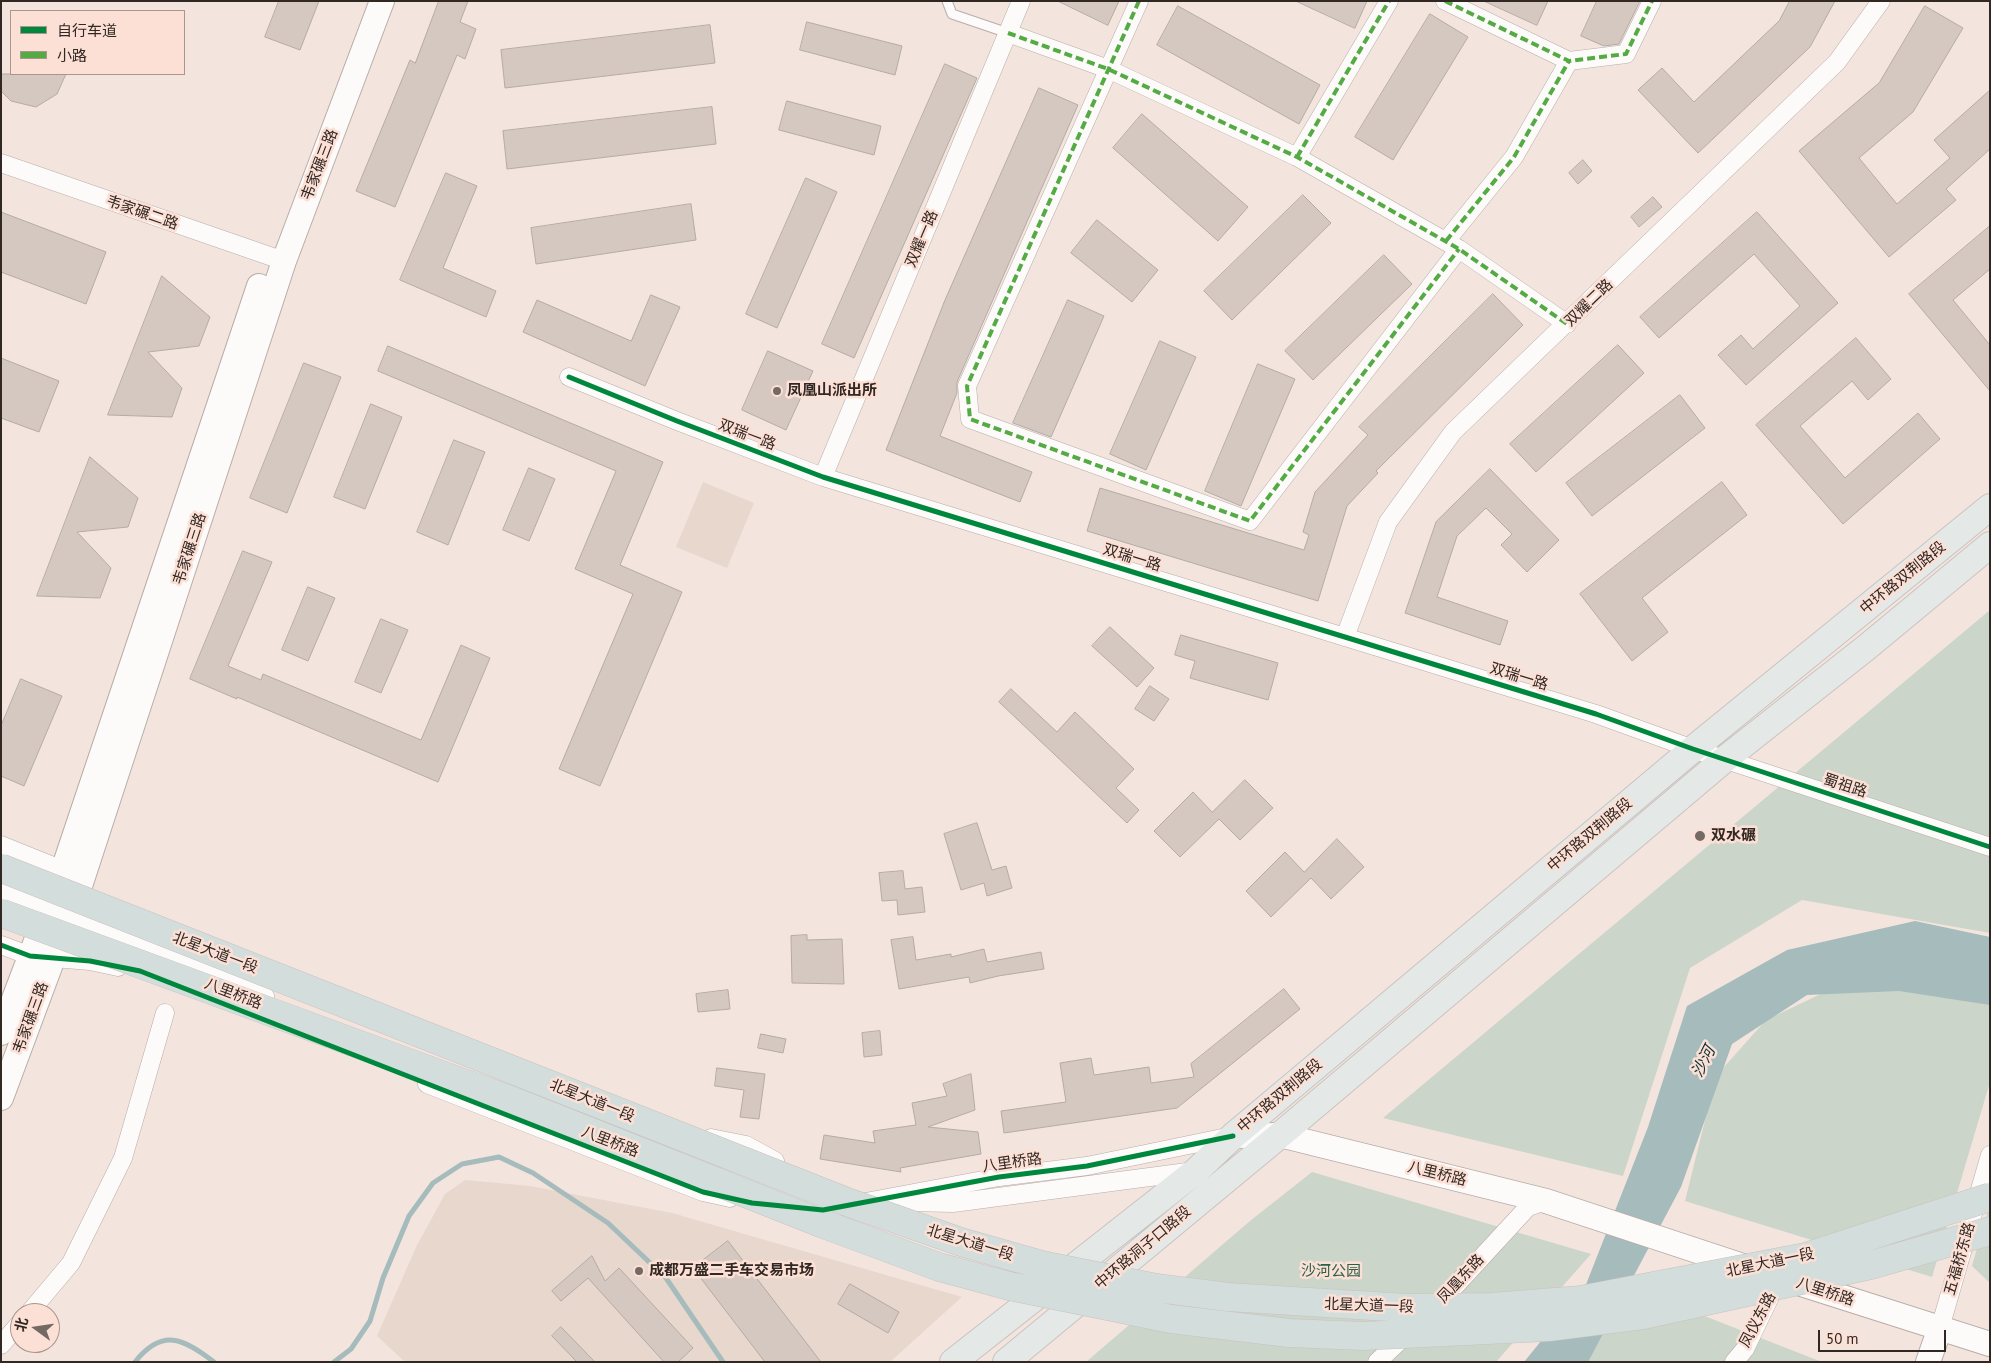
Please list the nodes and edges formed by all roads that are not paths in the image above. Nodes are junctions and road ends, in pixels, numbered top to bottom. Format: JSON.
{"nodes":[{"id":1,"x":366,"y":1,"type":"edge"},
{"id":2,"x":382,"y":1,"type":"edge"},
{"id":3,"x":947,"y":1,"type":"edge"},
{"id":4,"x":1021,"y":1,"type":"edge"},
{"id":5,"x":1138,"y":1,"type":"edge"},
{"id":6,"x":1389,"y":1,"type":"edge"},
{"id":7,"x":1445,"y":1,"type":"edge"},
{"id":8,"x":1652,"y":1,"type":"edge"},
{"id":9,"x":1881,"y":1,"type":"edge"},
{"id":10,"x":1008,"y":33,"type":"junction"},
{"id":11,"x":1569,"y":61,"type":"junction"},
{"id":12,"x":1108,"y":69,"type":"junction"},
{"id":13,"x":1297,"y":157,"type":"junction"},
{"id":14,"x":1,"y":163,"type":"edge"},
{"id":15,"x":1452,"y":245,"type":"junction"},
{"id":16,"x":276,"y":259,"type":"junction"},
{"id":17,"x":1567,"y":324,"type":"junction"},
{"id":18,"x":569,"y":377,"type":"dead end"},
{"id":19,"x":823,"y":477,"type":"junction"},
{"id":20,"x":1990,"y":507,"type":"edge"},
{"id":21,"x":1990,"y":545,"type":"edge"},
{"id":22,"x":1346,"y":637,"type":"junction"},
{"id":23,"x":1693,"y":749,"type":"junction"},
{"id":24,"x":1725,"y":760,"type":"junction"},
{"id":25,"x":1,"y":845,"type":"edge"},
{"id":26,"x":1990,"y":847,"type":"edge"},
{"id":27,"x":1,"y":868,"type":"edge"},
{"id":28,"x":63,"y":870,"type":"junction"},
{"id":29,"x":80,"y":886,"type":"junction"},
{"id":30,"x":1,"y":890,"type":"edge"},
{"id":31,"x":1,"y":913,"type":"edge"},
{"id":32,"x":58,"y":913,"type":"junction"},
{"id":33,"x":1,"y":945,"type":"edge"},
{"id":34,"x":42,"y":957,"type":"junction"},
{"id":35,"x":165,"y":1013,"type":"dead end"},
{"id":36,"x":1,"y":1033,"type":"edge"},
{"id":37,"x":1,"y":1098,"type":"edge"},
{"id":38,"x":1280,"y":1135,"type":"junction"},
{"id":39,"x":1233,"y":1136,"type":"junction"},
{"id":40,"x":1990,"y":1156,"type":"edge"},
{"id":41,"x":1196,"y":1171,"type":"junction"},
{"id":42,"x":1990,"y":1197,"type":"edge"},
{"id":43,"x":870,"y":1201,"type":"junction"},
{"id":44,"x":1546,"y":1201,"type":"junction"},
{"id":45,"x":1990,"y":1231,"type":"edge"},
{"id":46,"x":1779,"y":1277,"type":"junction"},
{"id":47,"x":37,"y":1303,"type":"edge"},
{"id":48,"x":1940,"y":1328,"type":"junction"},
{"id":49,"x":10,"y":1335,"type":"edge"},
{"id":50,"x":1990,"y":1344,"type":"edge"},
{"id":51,"x":1,"y":1345,"type":"edge"},
{"id":52,"x":953,"y":1362,"type":"edge"},
{"id":53,"x":1006,"y":1362,"type":"edge"},
{"id":54,"x":1377,"y":1362,"type":"edge"},
{"id":55,"x":1734,"y":1362,"type":"edge"},
{"id":56,"x":1928,"y":1362,"type":"edge"}],
"edges":[{"from":1,"to":16,"type":"main road","name":"韦家碾三路"},
{"from":2,"to":16,"type":"main road","name":"韦家碾三路"},
{"from":3,"to":10,"type":"lane"},
{"from":4,"to":10,"type":"street","name":"双耀一路"},
{"from":5,"to":12,"type":"street"},
{"from":6,"to":13,"type":"street"},
{"from":7,"to":11,"type":"street"},
{"from":8,"to":11,"type":"street"},
{"from":9,"to":17,"type":"street","name":"双耀二路"},
{"from":10,"to":12,"type":"street"},
{"from":10,"to":19,"type":"street","name":"双耀一路"},
{"from":11,"to":15,"type":"street"},
{"from":12,"to":13,"type":"street"},
{"from":12,"to":15,"type":"street"},
{"from":13,"to":15,"type":"street"},
{"from":14,"to":16,"type":"street","name":"韦家碾二路"},
{"from":15,"to":17,"type":"street"},
{"from":16,"to":28,"type":"main road","name":"韦家碾三路"},
{"from":16,"to":29,"type":"main road","name":"韦家碾三路"},
{"from":17,"to":22,"type":"street","name":"双耀二路"},
{"from":18,"to":19,"type":"street","name":"双瑞一路"},
{"from":19,"to":22,"type":"street","name":"双瑞一路"},
{"from":20,"to":23,"type":"main road","name":"中环路双荆路段"},
{"from":21,"to":24,"type":"main road","name":"中环路双荆路段"},
{"from":22,"to":23,"type":"street","name":"双瑞一路"},
{"from":23,"to":24,"type":"street","name":"蜀祖路"},
{"from":23,"to":39,"type":"main road","name":"中环路双荆路段"},
{"from":24,"to":26,"type":"street","name":"蜀祖路"},
{"from":24,"to":38,"type":"main road","name":"中环路双荆路段"},
{"from":25,"to":28,"type":"street","name":"八里桥路"},
{"from":27,"to":42,"type":"highway","name":"北星大道一段","bridge":true},
{"from":28,"to":29,"type":"street","name":"八里桥路"},
{"from":28,"to":32,"type":"main road","name":"韦家碾三路"},
{"from":29,"to":32,"type":"main road","name":"韦家碾三路"},
{"from":29,"to":43,"type":"street","name":"八里桥路"},
{"from":30,"to":32,"type":"street","name":"八里桥路"},
{"from":31,"to":45,"type":"highway","name":"北星大道一段","bridge":true},
{"from":32,"to":34,"type":"main road","name":"韦家碾三路"},
{"from":32,"to":43,"type":"street","name":"八里桥路"},
{"from":33,"to":34,"type":"street","name":"八里桥路"},
{"from":34,"to":36,"type":"main road","name":"韦家碾三路"},
{"from":34,"to":37,"type":"main road","name":"韦家碾三路"},
{"from":34,"to":43,"type":"street","name":"八里桥路"},
{"from":35,"to":47,"type":"street"},
{"from":38,"to":39,"type":"main road","name":"八里桥路"},
{"from":38,"to":44,"type":"main road","name":"八里桥路"},
{"from":38,"to":53,"type":"main road","name":"中环路洞子口路段"},
{"from":39,"to":41,"type":"main road","name":"中环路双荆路段"},
{"from":39,"to":43,"type":"street","name":"八里桥路"},
{"from":40,"to":48,"type":"street","name":"五福桥东路"},
{"from":41,"to":43,"type":"street","name":"八里桥路"},
{"from":41,"to":52,"type":"main road","name":"中环路洞子口路段"},
{"from":44,"to":46,"type":"main road","name":"八里桥路"},
{"from":44,"to":54,"type":"street","name":"凤凰东路"},
{"from":46,"to":48,"type":"main road","name":"八里桥路"},
{"from":46,"to":55,"type":"street","name":"凤仪东路"},
{"from":48,"to":50,"type":"main road","name":"八里桥路"},
{"from":48,"to":56,"type":"main road","name":"五福桥东路"},
{"from":49,"to":51,"type":"street"}]}
